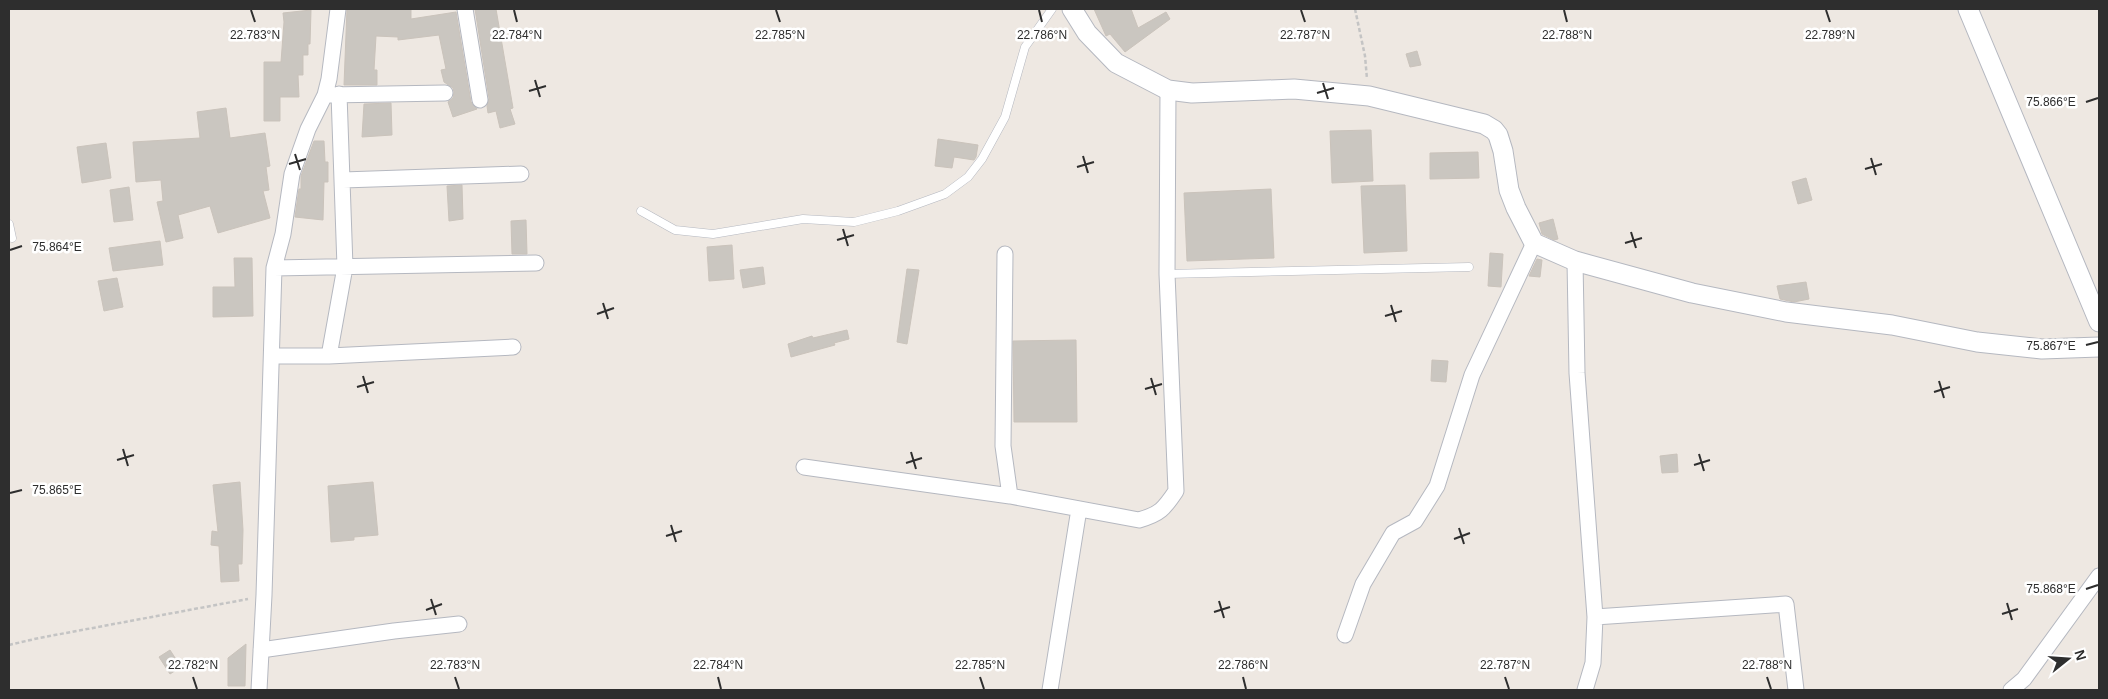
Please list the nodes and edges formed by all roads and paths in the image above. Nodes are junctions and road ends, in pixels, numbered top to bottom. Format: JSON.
{"nodes":[{"id":1,"x":338,"y":9,"type":"edge"},
{"id":2,"x":465,"y":9,"type":"edge"},
{"id":3,"x":1052,"y":9,"type":"edge"},
{"id":4,"x":1072,"y":9,"type":"edge"},
{"id":5,"x":1355,"y":9,"type":"edge"},
{"id":6,"x":1968,"y":9,"type":"edge"},
{"id":7,"x":1168,"y":90,"type":"junction"},
{"id":8,"x":445,"y":93,"type":"dead end"},
{"id":9,"x":332,"y":95,"type":"junction"},
{"id":10,"x":1369,"y":96,"type":"junction"},
{"id":11,"x":480,"y":100,"type":"dead end"},
{"id":12,"x":521,"y":174,"type":"dead end"},
{"id":13,"x":343,"y":180,"type":"junction"},
{"id":14,"x":641,"y":211,"type":"dead end"},
{"id":15,"x":9,"y":224,"type":"edge"},
{"id":16,"x":12,"y":238,"type":"dead end"},
{"id":17,"x":1534,"y":243,"type":"junction"},
{"id":18,"x":1005,"y":254,"type":"dead end"},
{"id":19,"x":1575,"y":261,"type":"junction"},
{"id":20,"x":536,"y":263,"type":"dead end"},
{"id":21,"x":345,"y":267,"type":"junction"},
{"id":22,"x":1469,"y":267,"type":"dead end"},
{"id":23,"x":274,"y":268,"type":"junction"},
{"id":24,"x":1167,"y":274,"type":"junction"},
{"id":25,"x":2099,"y":322,"type":"edge"},
{"id":26,"x":513,"y":347,"type":"dead end"},
{"id":27,"x":2099,"y":347,"type":"edge"},
{"id":28,"x":272,"y":356,"type":"junction"},
{"id":29,"x":328,"y":356,"type":"junction"},
{"id":30,"x":804,"y":466,"type":"dead end"},
{"id":31,"x":1010,"y":496,"type":"junction"},
{"id":32,"x":1079,"y":508,"type":"junction"},
{"id":33,"x":2099,"y":576,"type":"edge"},
{"id":34,"x":264,"y":595,"type":"junction"},
{"id":35,"x":1594,"y":617,"type":"junction"},
{"id":36,"x":459,"y":624,"type":"dead end"},
{"id":37,"x":1346,"y":635,"type":"dead end"},
{"id":38,"x":9,"y":645,"type":"edge"},
{"id":39,"x":261,"y":650,"type":"junction"},
{"id":40,"x":259,"y":690,"type":"edge"},
{"id":41,"x":1050,"y":690,"type":"edge"},
{"id":42,"x":1585,"y":690,"type":"edge"},
{"id":43,"x":1796,"y":690,"type":"edge"},
{"id":44,"x":2011,"y":690,"type":"edge"}],
"edges":[{"from":1,"to":9,"type":"street"},
{"from":2,"to":11,"type":"street"},
{"from":3,"to":14,"type":"lane"},
{"from":4,"to":7,"type":"street"},
{"from":5,"to":10,"type":"path"},
{"from":6,"to":25,"type":"street"},
{"from":7,"to":10,"type":"street"},
{"from":7,"to":24,"type":"street"},
{"from":8,"to":9,"type":"street"},
{"from":9,"to":13,"type":"street"},
{"from":9,"to":23,"type":"street"},
{"from":10,"to":17,"type":"street"},
{"from":12,"to":13,"type":"street"},
{"from":13,"to":21,"type":"street"},
{"from":15,"to":16,"type":"lane"},
{"from":17,"to":19,"type":"street"},
{"from":17,"to":37,"type":"street"},
{"from":18,"to":31,"type":"street"},
{"from":19,"to":27,"type":"street"},
{"from":19,"to":35,"type":"street"},
{"from":20,"to":21,"type":"street"},
{"from":21,"to":23,"type":"street"},
{"from":21,"to":29,"type":"street"},
{"from":22,"to":24,"type":"lane"},
{"from":23,"to":28,"type":"street"},
{"from":24,"to":32,"type":"street"},
{"from":26,"to":29,"type":"street"},
{"from":28,"to":29,"type":"street"},
{"from":28,"to":34,"type":"street"},
{"from":30,"to":31,"type":"street"},
{"from":31,"to":32,"type":"street"},
{"from":32,"to":41,"type":"street"},
{"from":33,"to":44,"type":"street"},
{"from":34,"to":38,"type":"path"},
{"from":34,"to":39,"type":"street"},
{"from":35,"to":42,"type":"street"},
{"from":35,"to":43,"type":"street"},
{"from":36,"to":39,"type":"street"},
{"from":39,"to":40,"type":"street"}]}
